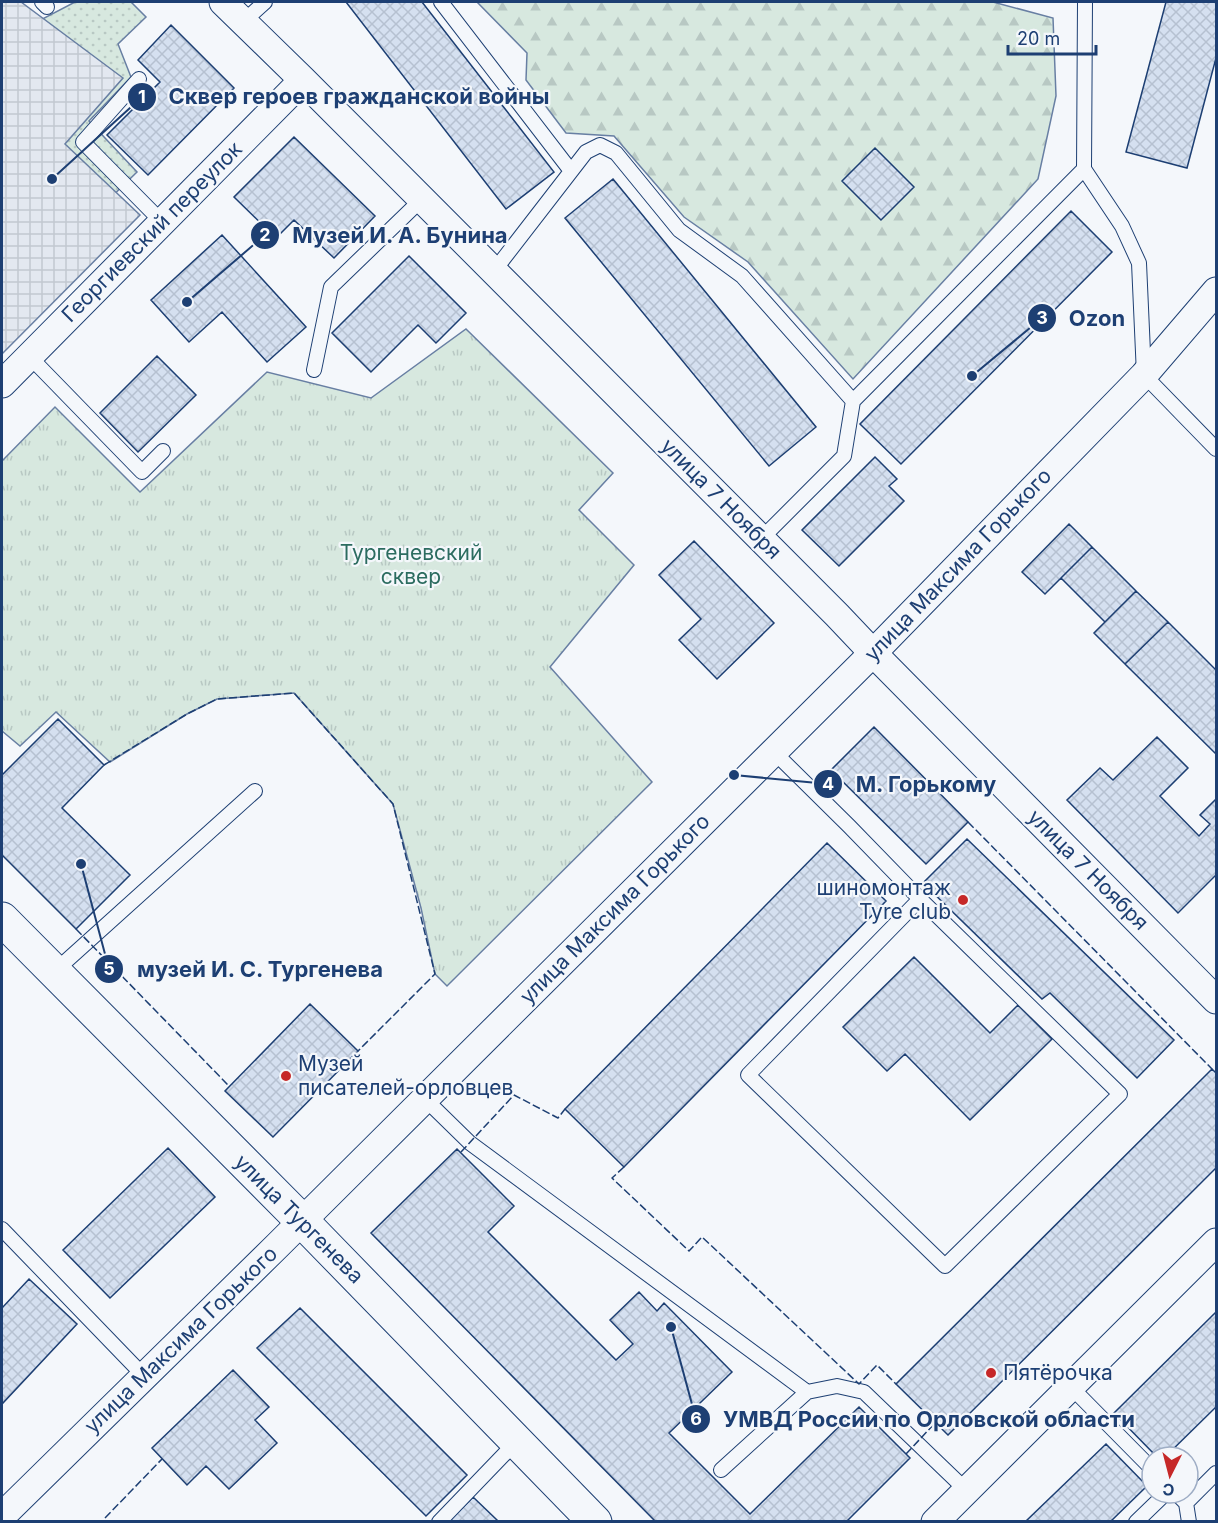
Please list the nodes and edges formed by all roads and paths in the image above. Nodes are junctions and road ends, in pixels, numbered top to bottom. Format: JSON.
{"nodes":[{"id":1,"x":223,"y":2,"type":"edge"},
{"id":2,"x":265,"y":2,"type":"edge"},
{"id":3,"x":441,"y":2,"type":"edge"},
{"id":4,"x":1085,"y":2,"type":"edge"},
{"id":5,"x":244,"y":21,"type":"junction"},
{"id":6,"x":139,"y":79,"type":"dead end"},
{"id":7,"x":303,"y":80,"type":"junction"},
{"id":8,"x":1084,"y":168,"type":"junction"},
{"id":9,"x":571,"y":171,"type":"junction"},
{"id":10,"x":422,"y":199,"type":"junction"},
{"id":11,"x":162,"y":222,"type":"junction"},
{"id":12,"x":494,"y":271,"type":"junction"},
{"id":13,"x":1216,"y":291,"type":"edge"},
{"id":14,"x":29,"y":356,"type":"junction"},
{"id":15,"x":314,"y":370,"type":"dead end"},
{"id":16,"x":1144,"y":375,"type":"junction"},
{"id":17,"x":2,"y":384,"type":"edge"},
{"id":18,"x":853,"y":401,"type":"junction"},
{"id":19,"x":1216,"y":449,"type":"edge"},
{"id":20,"x":163,"y":451,"type":"dead end"},
{"id":21,"x":761,"y":539,"type":"junction"},
{"id":22,"x":873,"y":653,"type":"junction"},
{"id":23,"x":774,"y":752,"type":"junction"},
{"id":24,"x":255,"y":791,"type":"dead end"},
{"id":25,"x":920,"y":899,"type":"junction"},
{"id":26,"x":2,"y":919,"type":"edge"},
{"id":27,"x":54,"y":972,"type":"junction"},
{"id":28,"x":1216,"y":1000,"type":"edge"},
{"id":29,"x":425,"y":1099,"type":"junction"},
{"id":30,"x":302,"y":1221,"type":"junction"},
{"id":31,"x":2,"y":1229,"type":"edge"},
{"id":32,"x":1216,"y":1242,"type":"edge"},
{"id":33,"x":144,"y":1376,"type":"junction"},
{"id":34,"x":1071,"y":1387,"type":"junction"},
{"id":35,"x":807,"y":1392,"type":"junction"},
{"id":36,"x":517,"y":1441,"type":"junction"},
{"id":37,"x":1140,"y":1457,"type":"edge"},
{"id":38,"x":722,"y":1470,"type":"dead end"},
{"id":39,"x":1216,"y":1473,"type":"edge"},
{"id":40,"x":1200,"y":1484,"type":"edge"},
{"id":41,"x":966,"y":1490,"type":"junction"},
{"id":42,"x":1153,"y":1505,"type":"edge"},
{"id":43,"x":1183,"y":1505,"type":"edge"},
{"id":44,"x":2,"y":1516,"type":"edge"},
{"id":45,"x":941,"y":1519,"type":"edge"},
{"id":46,"x":439,"y":1521,"type":"edge"},
{"id":47,"x":595,"y":1521,"type":"edge"},
{"id":48,"x":1136,"y":1521,"type":"edge"},
{"id":49,"x":1189,"y":1521,"type":"edge"}],
"edges":[{"from":1,"to":5,"type":"street","name":"улица 7 Ноября"},
{"from":2,"to":5,"type":"lane"},
{"from":3,"to":9,"type":"lane"},
{"from":4,"to":8,"type":"lane"},
{"from":5,"to":7,"type":"street","name":"улица 7 Ноября"},
{"from":6,"to":11,"type":"lane"},
{"from":7,"to":10,"type":"street","name":"улица 7 Ноября"},
{"from":7,"to":11,"type":"street","name":"Георгиевский переулок"},
{"from":8,"to":16,"type":"lane"},
{"from":8,"to":18,"type":"lane"},
{"from":9,"to":12,"type":"lane"},
{"from":9,"to":18,"type":"lane"},
{"from":10,"to":12,"type":"street","name":"улица 7 Ноября"},
{"from":10,"to":15,"type":"lane"},
{"from":11,"to":14,"type":"street","name":"Георгиевский переулок"},
{"from":12,"to":21,"type":"street","name":"улица 7 Ноября"},
{"from":13,"to":16,"type":"street","name":"улица Максима Горького"},
{"from":14,"to":17,"type":"street","name":"Георгиевский переулок"},
{"from":14,"to":20,"type":"lane"},
{"from":16,"to":19,"type":"lane"},
{"from":16,"to":22,"type":"street","name":"улица Максима Горького"},
{"from":18,"to":21,"type":"lane"},
{"from":21,"to":22,"type":"street","name":"улица 7 Ноября"},
{"from":22,"to":23,"type":"street","name":"улица Максима Горького"},
{"from":22,"to":28,"type":"street","name":"улица 7 Ноября"},
{"from":23,"to":25,"type":"lane"},
{"from":23,"to":29,"type":"street","name":"улица Максима Горького"},
{"from":24,"to":27,"type":"lane"},
{"from":25,"to":25,"type":"lane"},
{"from":26,"to":27,"type":"main road","name":"улица Тургенева"},
{"from":27,"to":30,"type":"main road","name":"улица Тургенева"},
{"from":29,"to":30,"type":"street","name":"улица Максима Горького"},
{"from":29,"to":35,"type":"lane"},
{"from":30,"to":33,"type":"street","name":"улица Максима Горького"},
{"from":30,"to":36,"type":"main road","name":"улица Тургенева"},
{"from":31,"to":33,"type":"lane"},
{"from":32,"to":34,"type":"street"},
{"from":33,"to":44,"type":"street","name":"улица Максима Горького"},
{"from":34,"to":37,"type":"lane"},
{"from":34,"to":41,"type":"street"},
{"from":35,"to":38,"type":"lane"},
{"from":35,"to":41,"type":"lane"},
{"from":36,"to":46,"type":"lane"},
{"from":36,"to":47,"type":"main road","name":"улица Тургенева"},
{"from":39,"to":40,"type":"lane"},
{"from":41,"to":45,"type":"street"},
{"from":42,"to":48,"type":"lane"},
{"from":43,"to":49,"type":"lane"}]}
